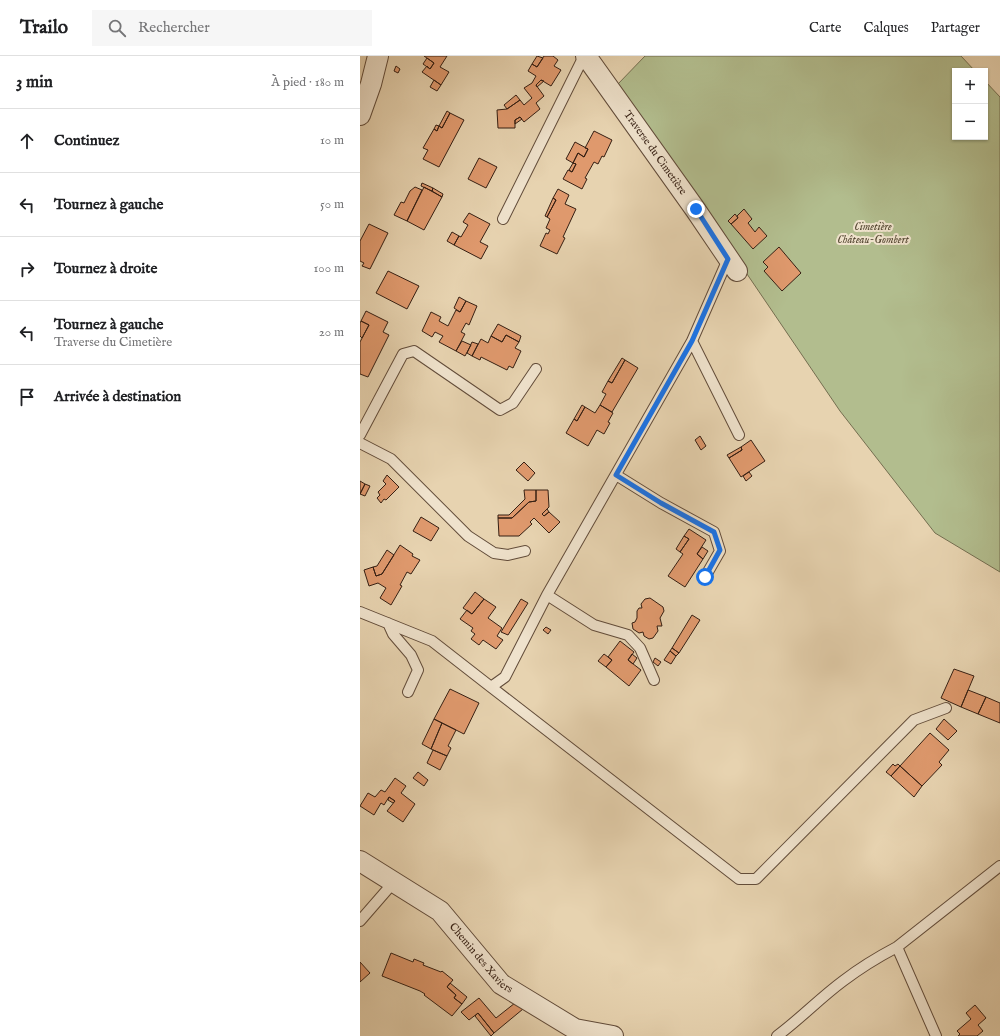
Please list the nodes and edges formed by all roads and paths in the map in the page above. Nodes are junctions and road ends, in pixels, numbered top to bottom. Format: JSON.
{"nodes":[{"id":1,"x":378,"y":56,"type":"edge"},
{"id":2,"x":585,"y":56,"type":"edge"},
{"id":3,"x":360,"y":115,"type":"edge"},
{"id":4,"x":503,"y":219,"type":"dead end"},
{"id":5,"x":733,"y":265,"type":"joint"},
{"id":6,"x":692,"y":341,"type":"junction"},
{"id":7,"x":536,"y":369,"type":"dead end"},
{"id":8,"x":360,"y":435,"type":"edge"},
{"id":9,"x":739,"y":435,"type":"dead end"},
{"id":10,"x":360,"y":443,"type":"edge"},
{"id":11,"x":616,"y":475,"type":"junction"},
{"id":12,"x":525,"y":551,"type":"dead end"},
{"id":13,"x":705,"y":577,"type":"dead end"},
{"id":14,"x":547,"y":596,"type":"junction"},
{"id":15,"x":360,"y":612,"type":"edge"},
{"id":16,"x":388,"y":623,"type":"junction"},
{"id":17,"x":654,"y":680,"type":"dead end"},
{"id":18,"x":491,"y":687,"type":"junction"},
{"id":19,"x":408,"y":692,"type":"dead end"},
{"id":20,"x":946,"y":708,"type":"dead end"},
{"id":21,"x":360,"y":861,"type":"edge"},
{"id":22,"x":1000,"y":866,"type":"edge"},
{"id":23,"x":393,"y":883,"type":"junction"},
{"id":24,"x":360,"y":921,"type":"edge"},
{"id":25,"x":897,"y":947,"type":"junction"},
{"id":26,"x":613,"y":1036,"type":"edge"},
{"id":27,"x":777,"y":1036,"type":"edge"},
{"id":28,"x":936,"y":1036,"type":"edge"}],
"edges":[{"from":1,"to":3,"type":"street"},
{"from":2,"to":4,"type":"lane"},
{"from":2,"to":5,"type":"street","name":"Traverse du Cimetière"},
{"from":5,"to":6,"type":"lane"},
{"from":6,"to":9,"type":"lane"},
{"from":6,"to":11,"type":"lane"},
{"from":7,"to":8,"type":"lane"},
{"from":10,"to":12,"type":"lane"},
{"from":11,"to":13,"type":"lane"},
{"from":11,"to":14,"type":"lane"},
{"from":14,"to":17,"type":"lane"},
{"from":14,"to":18,"type":"lane"},
{"from":15,"to":16,"type":"lane"},
{"from":16,"to":18,"type":"lane"},
{"from":16,"to":19,"type":"lane"},
{"from":18,"to":20,"type":"lane"},
{"from":21,"to":23,"type":"street","name":"Chemin des Xaviers"},
{"from":22,"to":25,"type":"lane"},
{"from":23,"to":24,"type":"lane"},
{"from":23,"to":26,"type":"street","name":"Chemin des Xaviers"},
{"from":25,"to":27,"type":"lane"},
{"from":25,"to":28,"type":"lane"}]}
